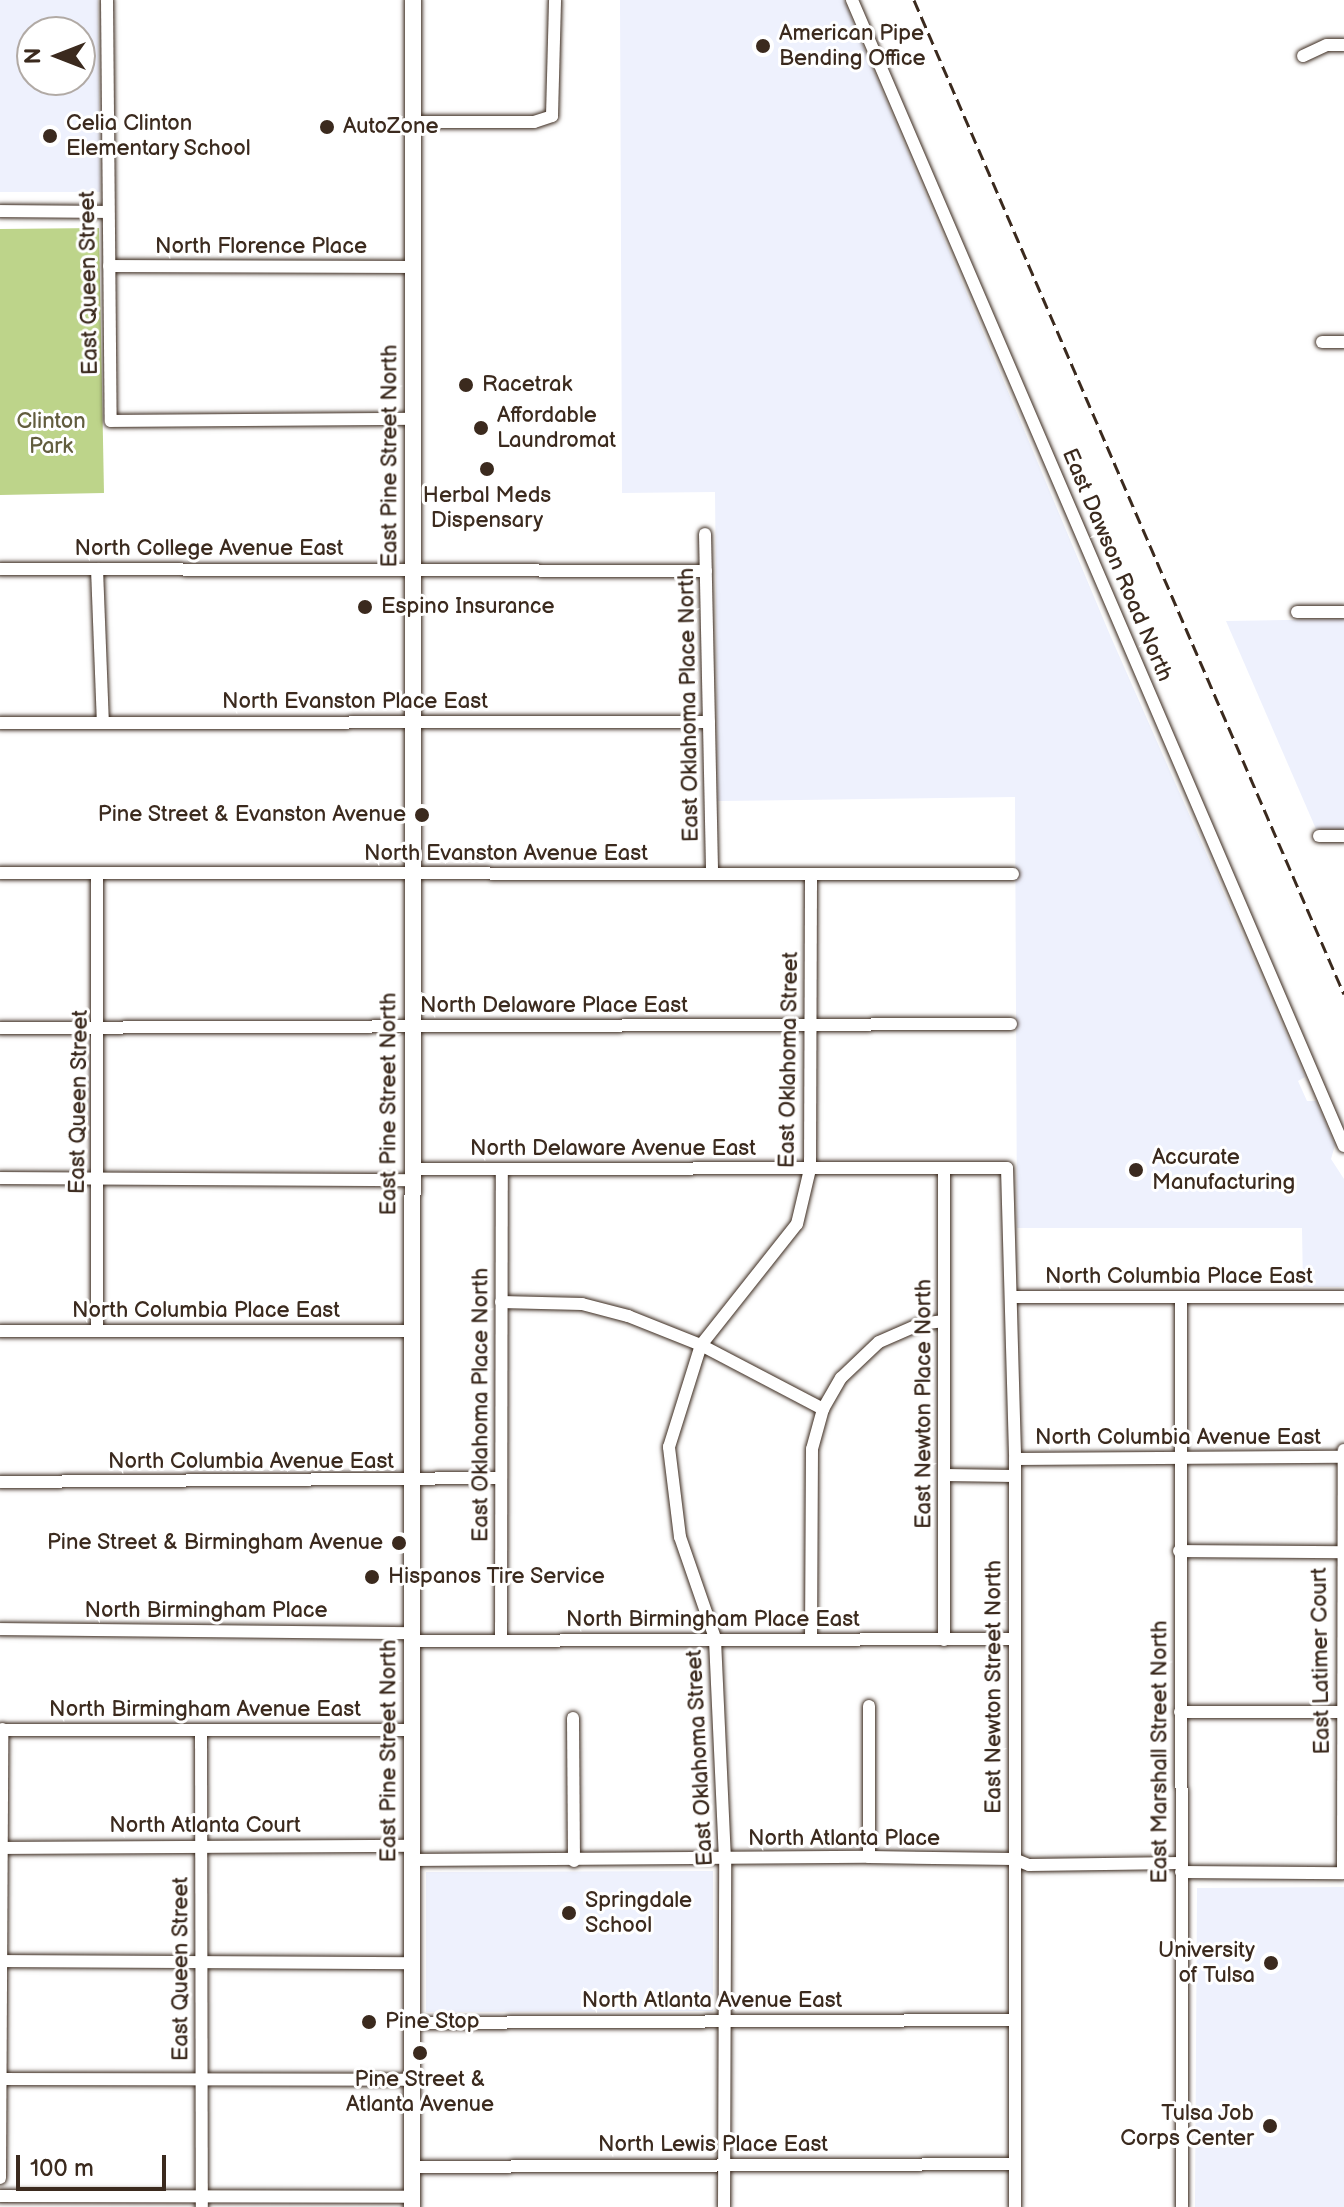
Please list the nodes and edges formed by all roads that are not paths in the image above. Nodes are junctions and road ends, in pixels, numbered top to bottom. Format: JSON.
{"nodes":[{"id":1,"x":107,"y":0,"type":"edge"},
{"id":2,"x":413,"y":0,"type":"edge"},
{"id":3,"x":555,"y":0,"type":"edge"},
{"id":4,"x":852,"y":0,"type":"edge"},
{"id":5,"x":1344,"y":45,"type":"edge"},
{"id":6,"x":1303,"y":56,"type":"dead end"},
{"id":7,"x":413,"y":122,"type":"junction"},
{"id":8,"x":0,"y":211,"type":"edge"},
{"id":9,"x":107,"y":212,"type":"junction"},
{"id":10,"x":109,"y":266,"type":"junction"},
{"id":11,"x":412,"y":267,"type":"junction"},
{"id":12,"x":1322,"y":342,"type":"dead end"},
{"id":13,"x":1344,"y":342,"type":"edge"},
{"id":14,"x":412,"y":419,"type":"junction"},
{"id":15,"x":705,"y":534,"type":"dead end"},
{"id":16,"x":0,"y":569,"type":"edge"},
{"id":17,"x":97,"y":569,"type":"junction"},
{"id":18,"x":412,"y":570,"type":"junction"},
{"id":19,"x":706,"y":571,"type":"junction"},
{"id":20,"x":1297,"y":612,"type":"dead end"},
{"id":21,"x":1344,"y":612,"type":"edge"},
{"id":22,"x":103,"y":722,"type":"junction"},
{"id":23,"x":412,"y":722,"type":"junction"},
{"id":24,"x":709,"y":722,"type":"junction"},
{"id":25,"x":0,"y":723,"type":"edge"},
{"id":26,"x":1319,"y":836,"type":"dead end"},
{"id":27,"x":1344,"y":836,"type":"edge"},
{"id":28,"x":0,"y":873,"type":"edge"},
{"id":29,"x":97,"y":874,"type":"junction"},
{"id":30,"x":412,"y":874,"type":"junction"},
{"id":31,"x":712,"y":874,"type":"junction"},
{"id":32,"x":811,"y":874,"type":"junction"},
{"id":33,"x":1013,"y":874,"type":"dead end"},
{"id":34,"x":1011,"y":1024,"type":"dead end"},
{"id":35,"x":810,"y":1025,"type":"junction"},
{"id":36,"x":411,"y":1026,"type":"junction"},
{"id":37,"x":0,"y":1028,"type":"edge"},
{"id":38,"x":101,"y":1028,"type":"junction"},
{"id":39,"x":1344,"y":1146,"type":"edge"},
{"id":40,"x":944,"y":1168,"type":"junction"},
{"id":41,"x":1007,"y":1168,"type":"joint"},
{"id":42,"x":810,"y":1169,"type":"junction"},
{"id":43,"x":502,"y":1170,"type":"junction"},
{"id":44,"x":411,"y":1174,"type":"junction"},
{"id":45,"x":0,"y":1178,"type":"edge"},
{"id":46,"x":98,"y":1179,"type":"junction"},
{"id":47,"x":1014,"y":1297,"type":"junction"},
{"id":48,"x":1181,"y":1297,"type":"junction"},
{"id":49,"x":1344,"y":1297,"type":"edge"},
{"id":50,"x":501,"y":1302,"type":"junction"},
{"id":51,"x":944,"y":1321,"type":"junction"},
{"id":52,"x":97,"y":1330,"type":"junction"},
{"id":53,"x":0,"y":1331,"type":"edge"},
{"id":54,"x":411,"y":1331,"type":"junction"},
{"id":55,"x":701,"y":1345,"type":"junction"},
{"id":56,"x":823,"y":1409,"type":"junction"},
{"id":57,"x":1342,"y":1454,"type":"edge"},
{"id":58,"x":1015,"y":1459,"type":"junction"},
{"id":59,"x":1180,"y":1459,"type":"junction"},
{"id":60,"x":944,"y":1475,"type":"junction"},
{"id":61,"x":1015,"y":1476,"type":"junction"},
{"id":62,"x":501,"y":1478,"type":"junction"},
{"id":63,"x":411,"y":1480,"type":"junction"},
{"id":64,"x":0,"y":1482,"type":"edge"},
{"id":65,"x":1179,"y":1551,"type":"junction"},
{"id":66,"x":1340,"y":1552,"type":"junction"},
{"id":67,"x":0,"y":1629,"type":"edge"},
{"id":68,"x":411,"y":1637,"type":"junction"},
{"id":69,"x":715,"y":1638,"type":"junction"},
{"id":70,"x":1014,"y":1639,"type":"junction"},
{"id":71,"x":501,"y":1640,"type":"junction"},
{"id":72,"x":811,"y":1640,"type":"junction"},
{"id":73,"x":944,"y":1640,"type":"junction"},
{"id":74,"x":869,"y":1706,"type":"dead end"},
{"id":75,"x":1180,"y":1712,"type":"junction"},
{"id":76,"x":1342,"y":1712,"type":"edge"},
{"id":77,"x":573,"y":1718,"type":"dead end"},
{"id":78,"x":1,"y":1730,"type":"edge"},
{"id":79,"x":201,"y":1730,"type":"junction"},
{"id":80,"x":411,"y":1730,"type":"junction"},
{"id":81,"x":201,"y":1845,"type":"junction"},
{"id":82,"x":2,"y":1848,"type":"edge"},
{"id":83,"x":411,"y":1853,"type":"junction"},
{"id":84,"x":869,"y":1857,"type":"junction"},
{"id":85,"x":1014,"y":1859,"type":"junction"},
{"id":86,"x":725,"y":1860,"type":"junction"},
{"id":87,"x":574,"y":1861,"type":"junction"},
{"id":88,"x":1180,"y":1868,"type":"junction"},
{"id":89,"x":1343,"y":1873,"type":"edge"},
{"id":90,"x":2,"y":1961,"type":"edge"},
{"id":91,"x":202,"y":1962,"type":"junction"},
{"id":92,"x":411,"y":1963,"type":"junction"},
{"id":93,"x":1014,"y":2020,"type":"junction"},
{"id":94,"x":725,"y":2021,"type":"junction"},
{"id":95,"x":411,"y":2023,"type":"junction"},
{"id":96,"x":1,"y":2079,"type":"edge"},
{"id":97,"x":201,"y":2080,"type":"junction"},
{"id":98,"x":411,"y":2080,"type":"junction"},
{"id":99,"x":1015,"y":2164,"type":"junction"},
{"id":100,"x":724,"y":2165,"type":"junction"},
{"id":101,"x":411,"y":2167,"type":"junction"},
{"id":102,"x":0,"y":2178,"type":"edge"},
{"id":103,"x":0,"y":2196,"type":"edge"},
{"id":104,"x":202,"y":2202,"type":"edge"},
{"id":105,"x":412,"y":2202,"type":"edge"},
{"id":106,"x":724,"y":2207,"type":"edge"},
{"id":107,"x":1015,"y":2207,"type":"edge"},
{"id":108,"x":1182,"y":2207,"type":"edge"}],
"edges":[{"from":1,"to":9,"type":"street","name":"East Queen Street"},
{"from":2,"to":7,"type":"main road","name":"East Pine Street North"},
{"from":3,"to":7,"type":"street"},
{"from":4,"to":39,"type":"street","name":"East Dawson Road North"},
{"from":5,"to":6,"type":"street"},
{"from":7,"to":11,"type":"main road","name":"East Pine Street North"},
{"from":8,"to":9,"type":"street"},
{"from":9,"to":10,"type":"street","name":"East Queen Street"},
{"from":10,"to":11,"type":"street","name":"North Florence Place"},
{"from":10,"to":14,"type":"street","name":"East Queen Street"},
{"from":11,"to":14,"type":"main road","name":"East Pine Street North"},
{"from":12,"to":13,"type":"street"},
{"from":14,"to":18,"type":"main road","name":"East Pine Street North"},
{"from":15,"to":19,"type":"street","name":"East Oklahoma Place North"},
{"from":16,"to":17,"type":"street","name":"North College Avenue East"},
{"from":17,"to":18,"type":"street","name":"North College Avenue East"},
{"from":17,"to":22,"type":"street"},
{"from":18,"to":19,"type":"street","name":"North College Avenue East"},
{"from":18,"to":23,"type":"main road","name":"East Pine Street North"},
{"from":19,"to":24,"type":"street","name":"East Oklahoma Place North"},
{"from":20,"to":21,"type":"street"},
{"from":22,"to":23,"type":"street","name":"North Evanston Place East"},
{"from":22,"to":25,"type":"street","name":"North Evanston Place East"},
{"from":23,"to":24,"type":"street","name":"North Evanston Place East"},
{"from":23,"to":30,"type":"main road","name":"East Pine Street North"},
{"from":24,"to":31,"type":"street","name":"East Oklahoma Place North"},
{"from":26,"to":27,"type":"street"},
{"from":28,"to":29,"type":"street","name":"North Evanston Avenue East"},
{"from":29,"to":30,"type":"street","name":"North Evanston Avenue East"},
{"from":29,"to":38,"type":"street","name":"East Queen Street"},
{"from":30,"to":31,"type":"street","name":"North Evanston Avenue East"},
{"from":30,"to":36,"type":"main road","name":"East Pine Street North"},
{"from":31,"to":32,"type":"street","name":"North Evanston Avenue East"},
{"from":32,"to":33,"type":"street","name":"North Evanston Avenue East"},
{"from":32,"to":35,"type":"street","name":"East Oklahoma Street"},
{"from":34,"to":35,"type":"street","name":"North Delaware Place East"},
{"from":35,"to":36,"type":"street","name":"North Delaware Place East"},
{"from":35,"to":42,"type":"street","name":"East Oklahoma Street"},
{"from":36,"to":38,"type":"street","name":"North Delaware Place East"},
{"from":36,"to":44,"type":"main road","name":"East Pine Street North"},
{"from":37,"to":38,"type":"street","name":"North Delaware Place East"},
{"from":38,"to":46,"type":"street","name":"East Queen Street"},
{"from":40,"to":41,"type":"street","name":"North Delaware Avenue East"},
{"from":40,"to":42,"type":"street","name":"North Delaware Avenue East"},
{"from":40,"to":51,"type":"street","name":"East Newton Place North"},
{"from":41,"to":47,"type":"street","name":"East Newton Street North"},
{"from":42,"to":43,"type":"street","name":"North Delaware Avenue East"},
{"from":42,"to":55,"type":"street","name":"East Oklahoma Street"},
{"from":43,"to":44,"type":"street","name":"North Delaware Avenue East"},
{"from":43,"to":50,"type":"street","name":"East Oklahoma Place North"},
{"from":44,"to":46,"type":"street","name":"North Delaware Avenue East"},
{"from":44,"to":54,"type":"main road","name":"East Pine Street North"},
{"from":45,"to":46,"type":"street","name":"North Delaware Avenue East"},
{"from":46,"to":52,"type":"street","name":"East Queen Street"},
{"from":47,"to":48,"type":"street","name":"North Columbia Place East"},
{"from":47,"to":58,"type":"street","name":"East Newton Street North"},
{"from":48,"to":49,"type":"street","name":"North Columbia Place East"},
{"from":48,"to":59,"type":"street","name":"East Marshall Street North"},
{"from":50,"to":55,"type":"street"},
{"from":50,"to":62,"type":"street","name":"East Oklahoma Place North"},
{"from":51,"to":56,"type":"street"},
{"from":51,"to":60,"type":"street","name":"East Newton Place North"},
{"from":52,"to":53,"type":"street","name":"North Columbia Place East"},
{"from":52,"to":54,"type":"street","name":"North Columbia Place East"},
{"from":54,"to":63,"type":"main road","name":"East Pine Street North"},
{"from":55,"to":56,"type":"street"},
{"from":55,"to":69,"type":"street","name":"East Oklahoma Street"},
{"from":56,"to":72,"type":"street"},
{"from":57,"to":59,"type":"street","name":"North Columbia Avenue East"},
{"from":57,"to":66,"type":"street","name":"East Latimer Court"},
{"from":58,"to":59,"type":"street","name":"North Columbia Avenue East"},
{"from":58,"to":61,"type":"street","name":"East Newton Street North"},
{"from":59,"to":65,"type":"street","name":"East Marshall Street North"},
{"from":60,"to":61,"type":"street","name":"North Columbia Avenue East"},
{"from":60,"to":73,"type":"street","name":"East Newton Place North"},
{"from":61,"to":70,"type":"street","name":"East Newton Street North"},
{"from":62,"to":63,"type":"street","name":"North Columbia Avenue East"},
{"from":62,"to":71,"type":"street","name":"East Oklahoma Place North"},
{"from":63,"to":64,"type":"street","name":"North Columbia Avenue East"},
{"from":63,"to":68,"type":"main road","name":"East Pine Street North"},
{"from":65,"to":66,"type":"street"},
{"from":65,"to":75,"type":"street","name":"East Marshall Street North"},
{"from":66,"to":76,"type":"street","name":"East Latimer Court"},
{"from":67,"to":68,"type":"street","name":"North Birmingham Place"},
{"from":68,"to":71,"type":"street","name":"North Birmingham Place East"},
{"from":68,"to":80,"type":"main road","name":"East Pine Street North"},
{"from":69,"to":71,"type":"street","name":"North Birmingham Place East"},
{"from":69,"to":72,"type":"street","name":"North Birmingham Place East"},
{"from":69,"to":86,"type":"street","name":"East Oklahoma Street"},
{"from":70,"to":73,"type":"street","name":"North Birmingham Place East"},
{"from":70,"to":85,"type":"street","name":"East Newton Street North"},
{"from":72,"to":73,"type":"street","name":"North Birmingham Place East"},
{"from":74,"to":84,"type":"street"},
{"from":75,"to":76,"type":"street"},
{"from":75,"to":88,"type":"street","name":"East Marshall Street North"},
{"from":76,"to":89,"type":"street","name":"East Latimer Court"},
{"from":77,"to":87,"type":"street"},
{"from":78,"to":79,"type":"street","name":"North Birmingham Avenue East"},
{"from":78,"to":82,"type":"street"},
{"from":79,"to":80,"type":"street","name":"North Birmingham Avenue East"},
{"from":79,"to":81,"type":"street","name":"East Queen Street"},
{"from":80,"to":83,"type":"main road","name":"East Pine Street North"},
{"from":81,"to":82,"type":"street","name":"North Atlanta Court"},
{"from":81,"to":83,"type":"street","name":"North Atlanta Court"},
{"from":81,"to":91,"type":"street","name":"East Queen Street"},
{"from":82,"to":90,"type":"street"},
{"from":83,"to":87,"type":"street","name":"North Atlanta Place"},
{"from":83,"to":92,"type":"main road","name":"East Pine Street North"},
{"from":84,"to":85,"type":"street","name":"North Atlanta Place"},
{"from":84,"to":86,"type":"street","name":"North Atlanta Place"},
{"from":85,"to":88,"type":"street","name":"North Atlanta Place"},
{"from":85,"to":93,"type":"street","name":"East Newton Street North"},
{"from":86,"to":87,"type":"street","name":"North Atlanta Place"},
{"from":86,"to":94,"type":"street","name":"East Oklahoma Street"},
{"from":88,"to":89,"type":"street","name":"North Atlanta Place"},
{"from":88,"to":108,"type":"street","name":"East Marshall Street North"},
{"from":90,"to":91,"type":"street"},
{"from":90,"to":96,"type":"street"},
{"from":91,"to":92,"type":"street"},
{"from":91,"to":97,"type":"street","name":"East Queen Street"},
{"from":92,"to":95,"type":"main road","name":"East Pine Street North"},
{"from":93,"to":94,"type":"street","name":"North Atlanta Avenue East"},
{"from":93,"to":99,"type":"street","name":"East Newton Street North"},
{"from":94,"to":95,"type":"street","name":"North Atlanta Avenue East"},
{"from":94,"to":100,"type":"street","name":"East Oklahoma Street"},
{"from":95,"to":98,"type":"main road","name":"East Pine Street North"},
{"from":96,"to":97,"type":"street"},
{"from":96,"to":102,"type":"street"},
{"from":97,"to":98,"type":"street"},
{"from":97,"to":104,"type":"street","name":"East Queen Street"},
{"from":98,"to":101,"type":"main road","name":"East Pine Street North"},
{"from":99,"to":100,"type":"street","name":"North Lewis Place East"},
{"from":99,"to":107,"type":"street","name":"East Newton Street North"},
{"from":100,"to":101,"type":"street","name":"North Lewis Place East"},
{"from":100,"to":106,"type":"street","name":"East Oklahoma Street"},
{"from":101,"to":105,"type":"main road","name":"East Pine Street North"},
{"from":103,"to":104,"type":"street"},
{"from":104,"to":105,"type":"street"}]}
